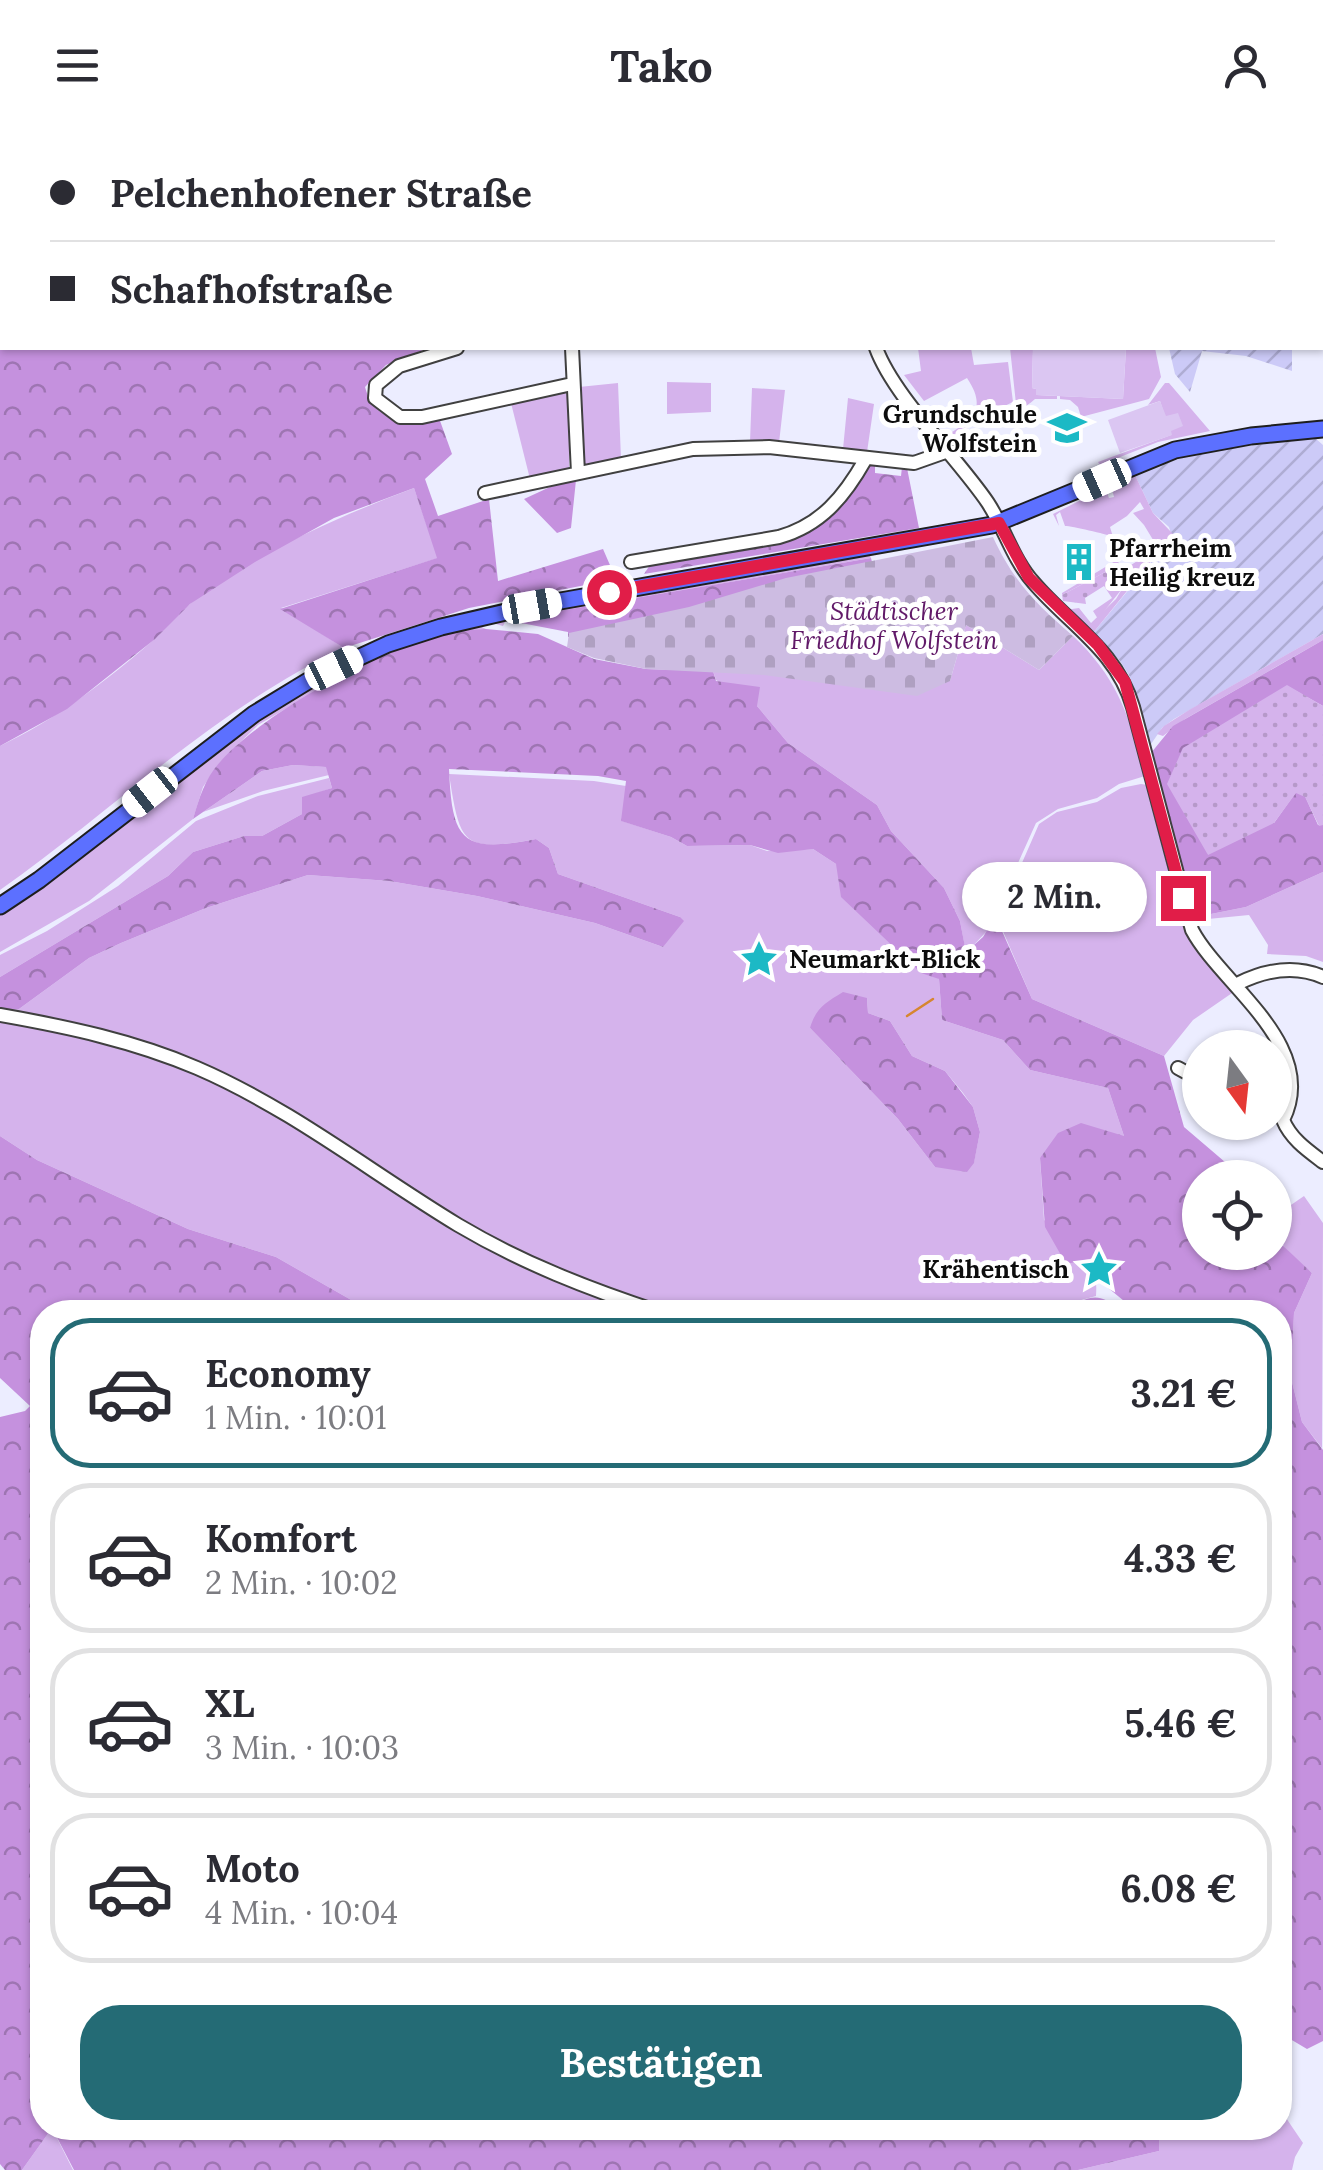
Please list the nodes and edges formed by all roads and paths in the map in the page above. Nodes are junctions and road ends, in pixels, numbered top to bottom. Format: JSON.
{"nodes":[{"id":1,"x":451,"y":350,"type":"edge"},
{"id":2,"x":572,"y":350,"type":"edge"},
{"id":3,"x":877,"y":350,"type":"edge"},
{"id":4,"x":572,"y":384,"type":"junction"},
{"id":5,"x":1323,"y":428,"type":"edge"},
{"id":6,"x":948,"y":451,"type":"junction"},
{"id":7,"x":865,"y":460,"type":"junction"},
{"id":8,"x":578,"y":473,"type":"junction"},
{"id":9,"x":485,"y":492,"type":"dead end"},
{"id":10,"x":999,"y":523,"type":"junction"},
{"id":11,"x":630,"y":562,"type":"dead end"},
{"id":12,"x":0,"y":906,"type":"edge"},
{"id":13,"x":1323,"y":977,"type":"edge"},
{"id":14,"x":1237,"y":984,"type":"junction"},
{"id":15,"x":0,"y":1016,"type":"edge"},
{"id":16,"x":1270,"y":1030,"type":"edge"},
{"id":17,"x":1178,"y":1068,"type":"dead end"},
{"id":18,"x":1182,"y":1070,"type":"edge"},
{"id":19,"x":1292,"y":1136,"type":"edge"},
{"id":20,"x":1323,"y":1162,"type":"edge"},
{"id":21,"x":626,"y":1300,"type":"edge"}],
"edges":[{"from":1,"to":4,"type":"street"},
{"from":2,"to":4,"type":"street"},
{"from":3,"to":6,"type":"street"},
{"from":4,"to":8,"type":"street"},
{"from":5,"to":10,"type":"main road"},
{"from":6,"to":7,"type":"street"},
{"from":6,"to":10,"type":"street"},
{"from":7,"to":8,"type":"street"},
{"from":7,"to":11,"type":"street"},
{"from":8,"to":9,"type":"street"},
{"from":10,"to":12,"type":"main road"},
{"from":10,"to":14,"type":"street"},
{"from":13,"to":14,"type":"street"},
{"from":14,"to":16,"type":"street"},
{"from":15,"to":21,"type":"street"},
{"from":17,"to":18,"type":"street"},
{"from":19,"to":20,"type":"street"}]}
